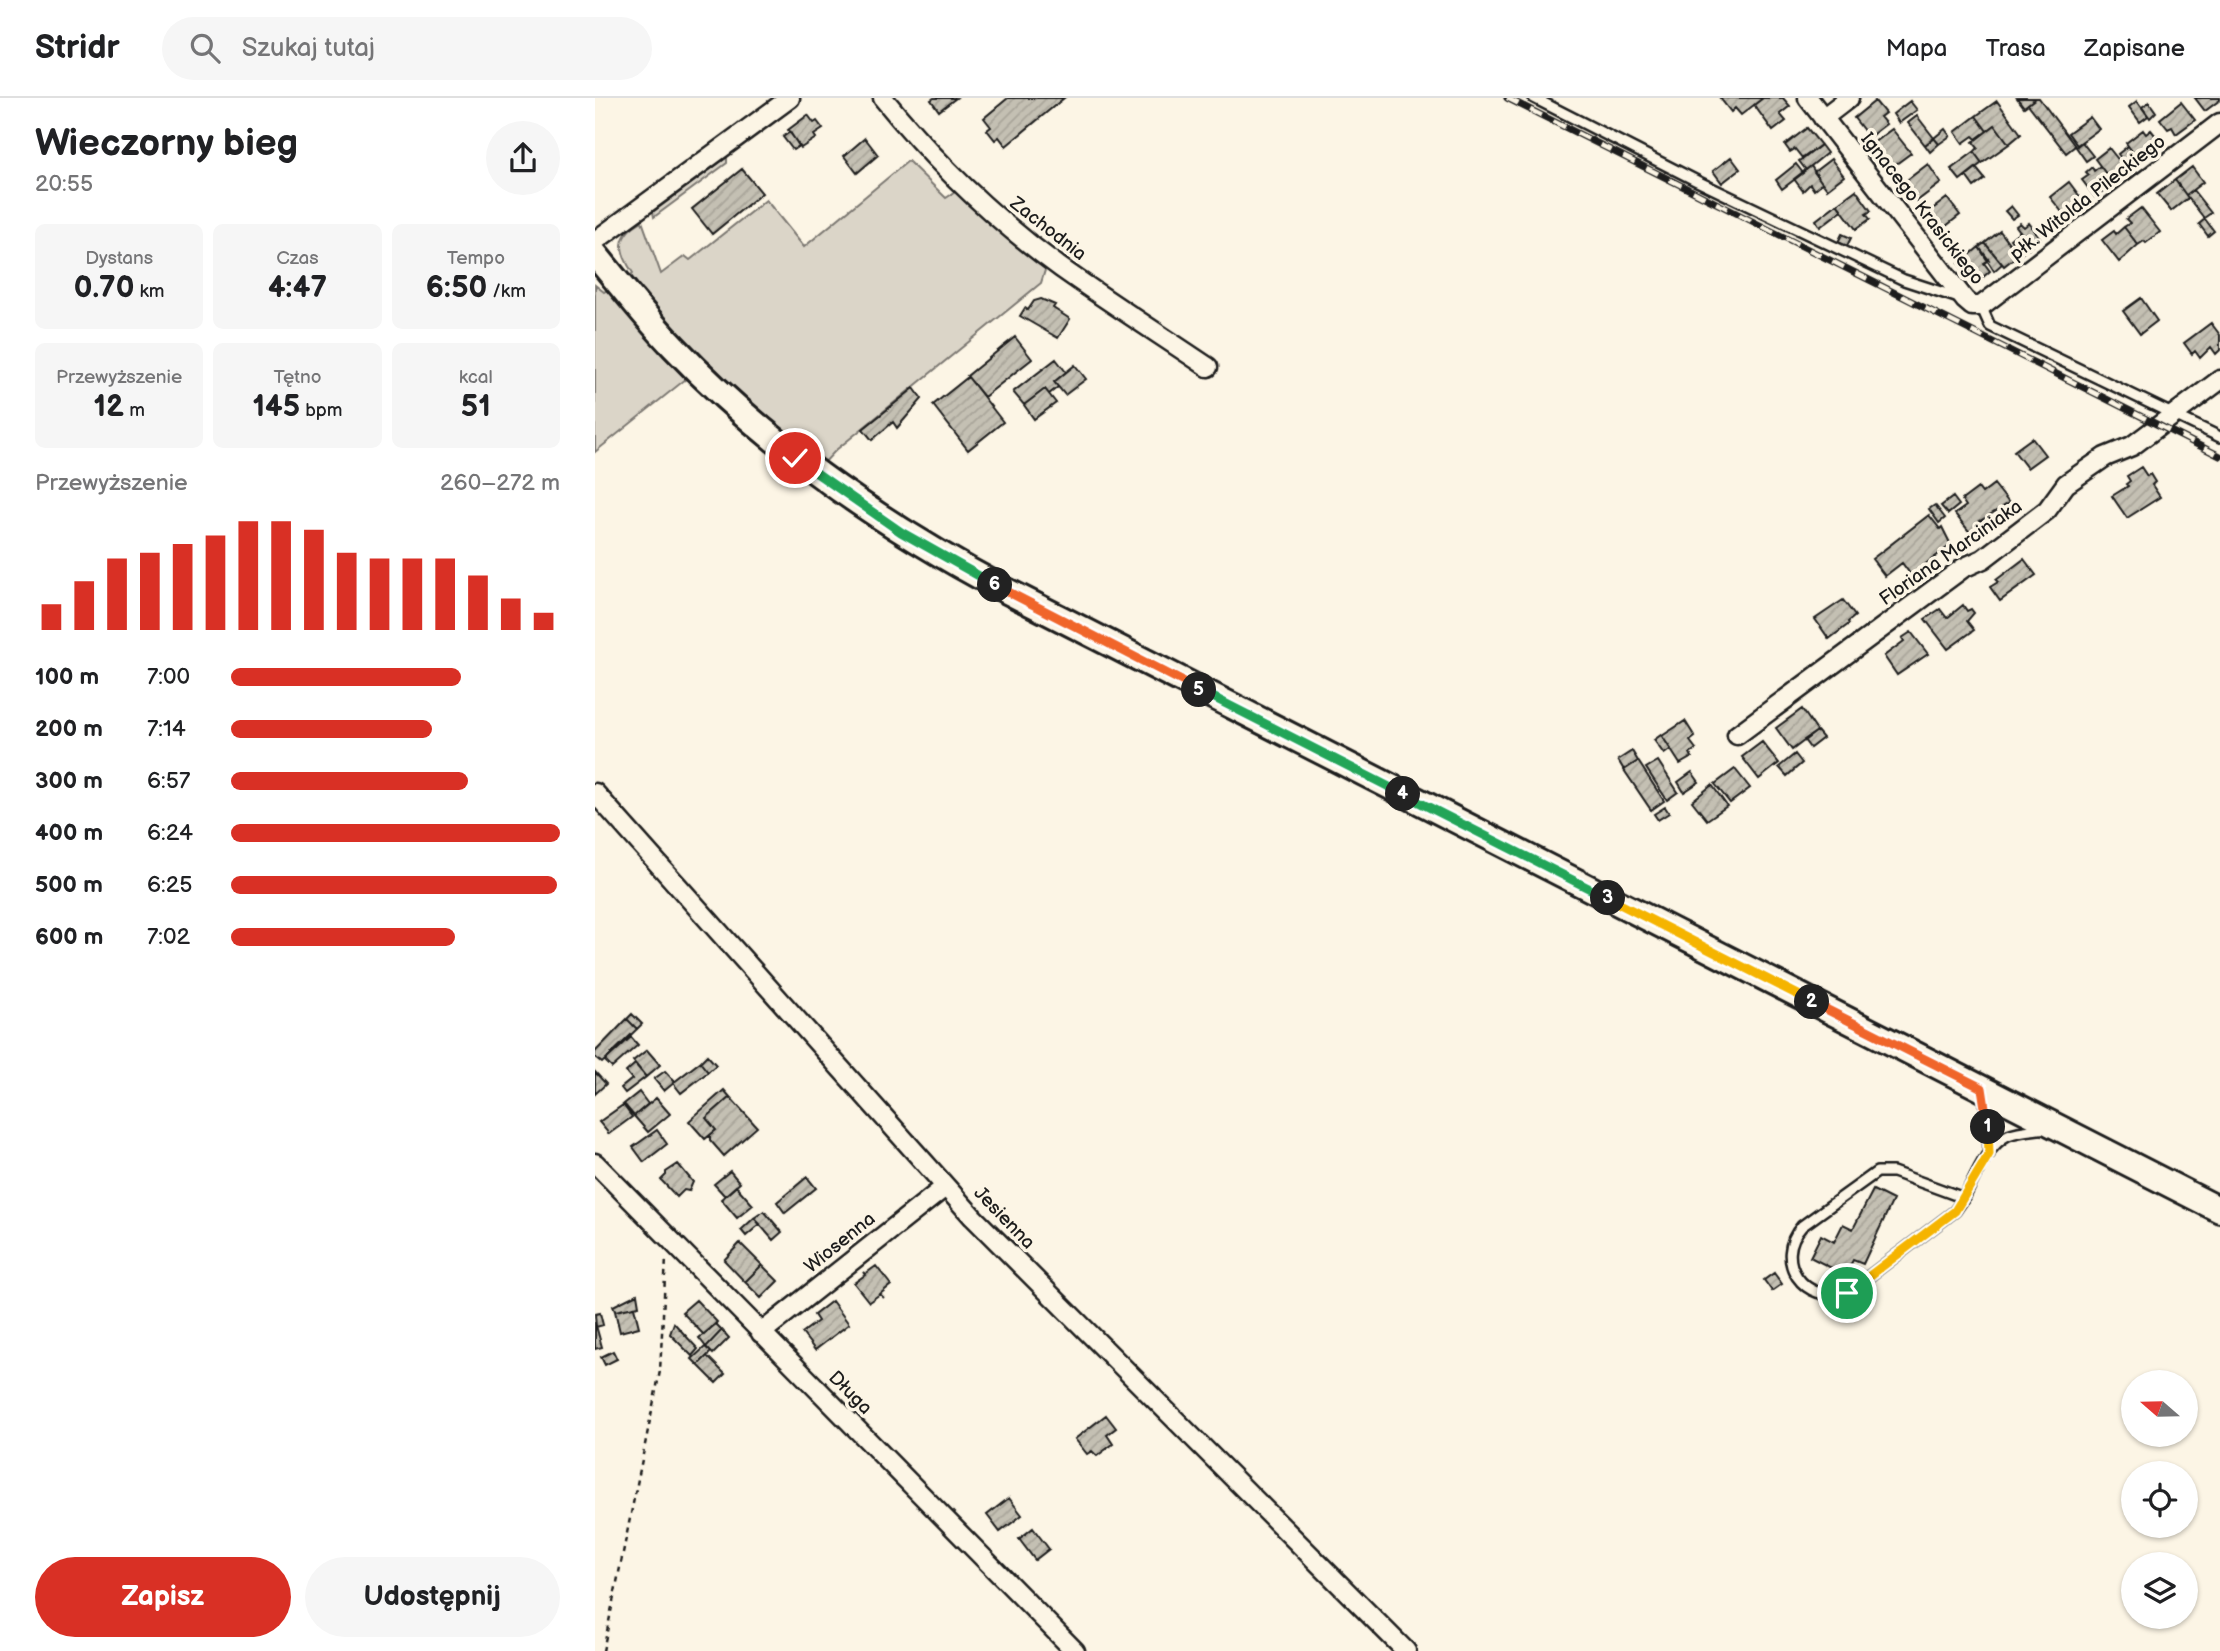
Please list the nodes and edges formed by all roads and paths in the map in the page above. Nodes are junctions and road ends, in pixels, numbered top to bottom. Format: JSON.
{"nodes":[{"id":1,"x":790,"y":98,"type":"edge"},
{"id":2,"x":883,"y":98,"type":"edge"},
{"id":3,"x":1534,"y":98,"type":"edge"},
{"id":4,"x":1808,"y":98,"type":"edge"},
{"id":5,"x":1849,"y":98,"type":"edge"},
{"id":6,"x":1823,"y":118,"type":"junction"},
{"id":7,"x":2220,"y":123,"type":"edge"},
{"id":8,"x":595,"y":241,"type":"edge"},
{"id":9,"x":595,"y":254,"type":"edge"},
{"id":10,"x":1973,"y":303,"type":"junction"},
{"id":11,"x":1208,"y":367,"type":"dead end"},
{"id":12,"x":2220,"y":380,"type":"edge"},
{"id":13,"x":2175,"y":414,"type":"junction"},
{"id":14,"x":2220,"y":437,"type":"edge"},
{"id":15,"x":1737,"y":735,"type":"dead end"},
{"id":16,"x":595,"y":793,"type":"edge"},
{"id":17,"x":1982,"y":1088,"type":"junction"},
{"id":18,"x":2058,"y":1127,"type":"junction"},
{"id":19,"x":1989,"y":1154,"type":"junction"},
{"id":20,"x":595,"y":1163,"type":"edge"},
{"id":21,"x":945,"y":1187,"type":"junction"},
{"id":22,"x":1964,"y":1198,"type":"junction"},
{"id":23,"x":2220,"y":1210,"type":"edge"},
{"id":24,"x":673,"y":1242,"type":"junction"},
{"id":25,"x":761,"y":1333,"type":"junction"},
{"id":26,"x":603,"y":1651,"type":"edge"},
{"id":27,"x":1075,"y":1651,"type":"edge"},
{"id":28,"x":1406,"y":1651,"type":"edge"}],
"edges":[{"from":1,"to":8,"type":"street"},
{"from":2,"to":11,"type":"street","name":"Zachodnia"},
{"from":3,"to":10,"type":"lane"},
{"from":4,"to":6,"type":"street","name":"Ignacego Krasickiego"},
{"from":5,"to":6,"type":"street"},
{"from":6,"to":10,"type":"street","name":"Ignacego Krasickiego"},
{"from":7,"to":10,"type":"street","name":"płk. Witolda Pileckiego"},
{"from":9,"to":17,"type":"main road"},
{"from":10,"to":13,"type":"lane"},
{"from":12,"to":13,"type":"street","name":"Floriana Marciniaka"},
{"from":13,"to":14,"type":"lane"},
{"from":13,"to":15,"type":"street","name":"Floriana Marciniaka"},
{"from":16,"to":21,"type":"street","name":"Jesienna"},
{"from":17,"to":18,"type":"main road"},
{"from":17,"to":19,"type":"lane"},
{"from":18,"to":19,"type":"lane"},
{"from":18,"to":23,"type":"main road"},
{"from":19,"to":22,"type":"lane"},
{"from":20,"to":24,"type":"street","name":"Długa"},
{"from":21,"to":25,"type":"street","name":"Wiosenna"},
{"from":21,"to":28,"type":"street","name":"Jesienna"},
{"from":22,"to":22,"type":"lane"},
{"from":24,"to":25,"type":"street","name":"Długa"},
{"from":24,"to":26,"type":"path"},
{"from":25,"to":27,"type":"street","name":"Długa"}]}
